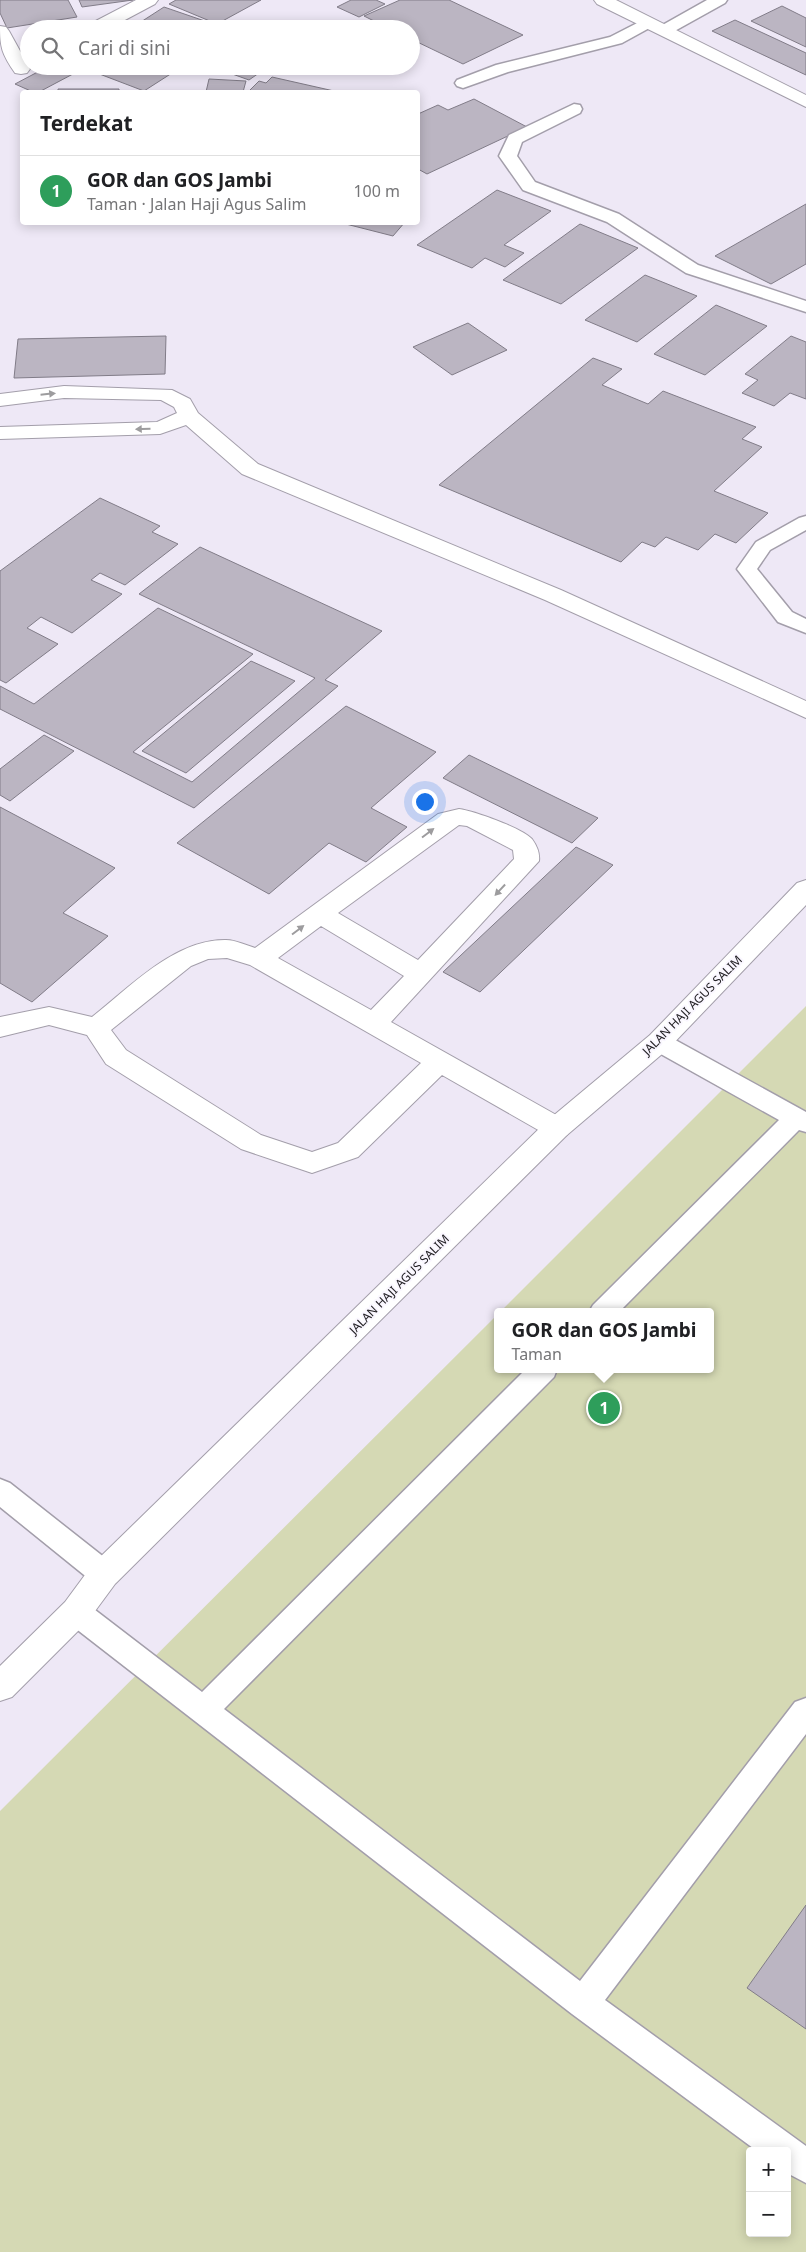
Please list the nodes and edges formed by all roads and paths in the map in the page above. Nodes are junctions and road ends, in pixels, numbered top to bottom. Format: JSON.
{"nodes":[{"id":1,"x":149,"y":0,"type":"edge"},
{"id":2,"x":604,"y":0,"type":"edge"},
{"id":3,"x":689,"y":0,"type":"edge"},
{"id":4,"x":712,"y":4,"type":"edge"},
{"id":5,"x":111,"y":20,"type":"edge"},
{"id":6,"x":647,"y":23,"type":"junction"},
{"id":7,"x":665,"y":30,"type":"junction"},
{"id":8,"x":0,"y":31,"type":"edge"},
{"id":9,"x":19,"y":71,"type":"edge"},
{"id":10,"x":463,"y":83,"type":"dead end"},
{"id":11,"x":806,"y":102,"type":"edge"},
{"id":12,"x":574,"y":109,"type":"dead end"},
{"id":13,"x":806,"y":308,"type":"edge"},
{"id":14,"x":0,"y":400,"type":"edge"},
{"id":15,"x":189,"y":416,"type":"junction"},
{"id":16,"x":0,"y":433,"type":"edge"},
{"id":17,"x":806,"y":522,"type":"edge"},
{"id":18,"x":806,"y":627,"type":"edge"},
{"id":19,"x":806,"y":710,"type":"edge"},
{"id":20,"x":806,"y":889,"type":"edge"},
{"id":21,"x":320,"y":914,"type":"junction"},
{"id":22,"x":259,"y":959,"type":"junction"},
{"id":23,"x":421,"y":974,"type":"junction"},
{"id":24,"x":374,"y":1024,"type":"junction"},
{"id":25,"x":0,"y":1027,"type":"edge"},
{"id":26,"x":96,"y":1028,"type":"junction"},
{"id":27,"x":659,"y":1042,"type":"junction"},
{"id":28,"x":440,"y":1061,"type":"junction"},
{"id":29,"x":801,"y":1120,"type":"edge"},
{"id":30,"x":557,"y":1128,"type":"junction"},
{"id":31,"x":606,"y":1308,"type":"edge"},
{"id":32,"x":540,"y":1373,"type":"edge"},
{"id":33,"x":0,"y":1491,"type":"edge"},
{"id":34,"x":104,"y":1574,"type":"junction"},
{"id":35,"x":76,"y":1612,"type":"junction"},
{"id":36,"x":0,"y":1687,"type":"edge"},
{"id":37,"x":203,"y":1710,"type":"junction"},
{"id":38,"x":806,"y":1711,"type":"edge"},
{"id":39,"x":583,"y":2003,"type":"junction"},
{"id":40,"x":779,"y":2147,"type":"edge"},
{"id":41,"x":791,"y":2156,"type":"edge"},
{"id":42,"x":806,"y":2166,"type":"edge"}],
"edges":[{"from":1,"to":5,"type":"street"},
{"from":2,"to":6,"type":"street"},
{"from":3,"to":4,"type":"lane"},
{"from":4,"to":7,"type":"lane"},
{"from":6,"to":7,"type":"street"},
{"from":6,"to":10,"type":"lane"},
{"from":7,"to":11,"type":"street"},
{"from":8,"to":9,"type":"street"},
{"from":12,"to":13,"type":"lane"},
{"from":14,"to":15,"type":"street","one_way":true},
{"from":15,"to":16,"type":"street","one_way":true},
{"from":15,"to":19,"type":"street"},
{"from":17,"to":18,"type":"lane"},
{"from":20,"to":27,"type":"street","name":"JALAN HAJI AGUS SALIM"},
{"from":22,"to":21,"type":"street","one_way":true},
{"from":21,"to":23,"type":"street"},
{"from":21,"to":23,"type":"street","one_way":true},
{"from":22,"to":24,"type":"street"},
{"from":22,"to":26,"type":"street"},
{"from":23,"to":24,"type":"street"},
{"from":24,"to":28,"type":"street"},
{"from":25,"to":26,"type":"street"},
{"from":26,"to":28,"type":"street"},
{"from":27,"to":29,"type":"lane"},
{"from":27,"to":30,"type":"street","name":"JALAN HAJI AGUS SALIM"},
{"from":28,"to":30,"type":"street"},
{"from":29,"to":31,"type":"lane"},
{"from":30,"to":34,"type":"street","name":"JALAN HAJI AGUS SALIM"},
{"from":32,"to":37,"type":"lane"},
{"from":33,"to":34,"type":"lane"},
{"from":34,"to":35,"type":"street","name":"JALAN HAJI AGUS SALIM"},
{"from":35,"to":36,"type":"street","name":"JALAN HAJI AGUS SALIM"},
{"from":35,"to":37,"type":"lane"},
{"from":37,"to":39,"type":"lane"},
{"from":38,"to":39,"type":"lane"},
{"from":39,"to":40,"type":"lane"},
{"from":41,"to":42,"type":"lane"}]}
